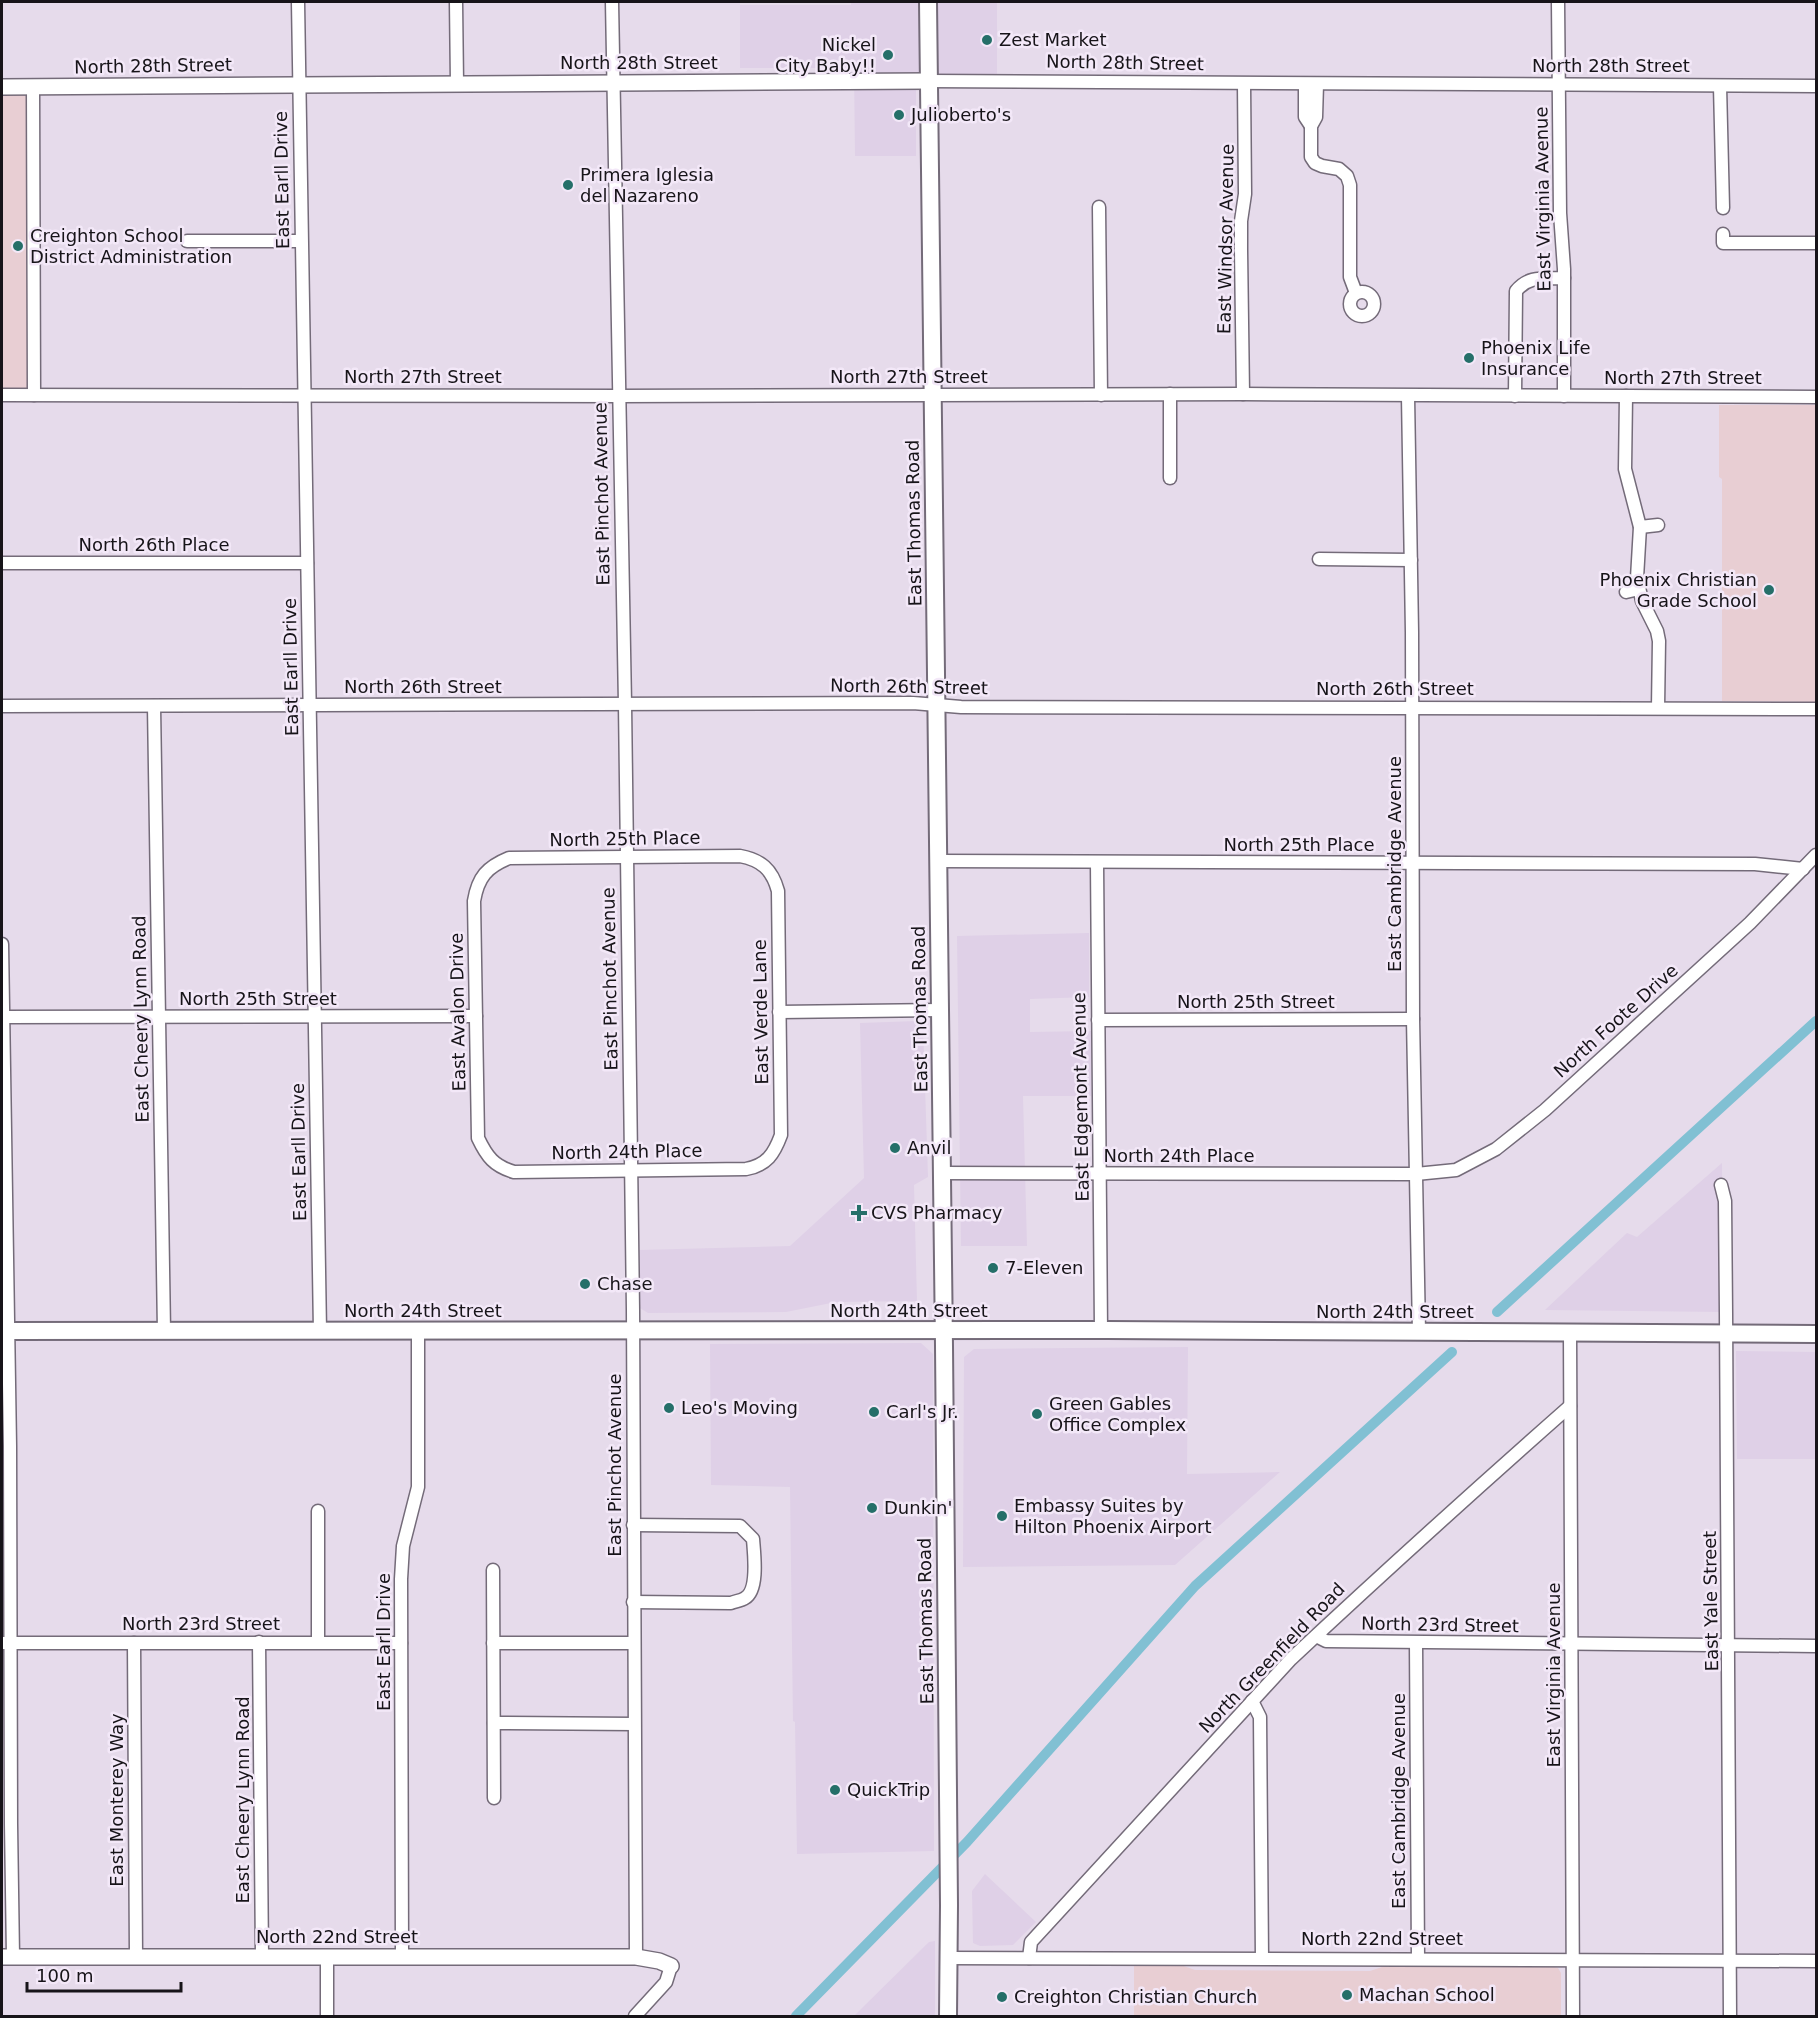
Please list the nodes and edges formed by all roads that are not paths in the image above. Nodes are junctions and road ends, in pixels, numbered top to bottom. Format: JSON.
{"nodes":[{"id":1,"x":298,"y":2,"type":"edge"},
{"id":2,"x":456,"y":2,"type":"edge"},
{"id":3,"x":612,"y":2,"type":"edge"},
{"id":4,"x":928,"y":2,"type":"edge"},
{"id":5,"x":1558,"y":2,"type":"edge"},
{"id":6,"x":928,"y":81,"type":"junction"},
{"id":7,"x":614,"y":83,"type":"junction"},
{"id":8,"x":299,"y":84,"type":"junction"},
{"id":9,"x":457,"y":84,"type":"junction"},
{"id":10,"x":1244,"y":84,"type":"junction"},
{"id":11,"x":1311,"y":84,"type":"junction"},
{"id":12,"x":1559,"y":85,"type":"junction"},
{"id":13,"x":1720,"y":86,"type":"junction"},
{"id":14,"x":1816,"y":86,"type":"edge"},
{"id":15,"x":2,"y":87,"type":"edge"},
{"id":16,"x":33,"y":87,"type":"junction"},
{"id":17,"x":1099,"y":207,"type":"dead end"},
{"id":18,"x":1723,"y":208,"type":"dead end"},
{"id":19,"x":1723,"y":234,"type":"dead end"},
{"id":20,"x":301,"y":241,"type":"junction"},
{"id":21,"x":187,"y":242,"type":"dead end"},
{"id":22,"x":1816,"y":243,"type":"edge"},
{"id":23,"x":1564,"y":278,"type":"junction"},
{"id":24,"x":1356,"y":293,"type":"dead end"},
{"id":25,"x":34,"y":394,"type":"junction"},
{"id":26,"x":1170,"y":394,"type":"junction"},
{"id":27,"x":1243,"y":394,"type":"junction"},
{"id":28,"x":2,"y":395,"type":"edge"},
{"id":29,"x":304,"y":395,"type":"junction"},
{"id":30,"x":932,"y":395,"type":"junction"},
{"id":31,"x":1101,"y":395,"type":"junction"},
{"id":32,"x":618,"y":396,"type":"junction"},
{"id":33,"x":1408,"y":396,"type":"junction"},
{"id":34,"x":1515,"y":396,"type":"junction"},
{"id":35,"x":1564,"y":396,"type":"junction"},
{"id":36,"x":1626,"y":396,"type":"junction"},
{"id":37,"x":1816,"y":397,"type":"edge"},
{"id":38,"x":1170,"y":478,"type":"dead end"},
{"id":39,"x":1658,"y":525,"type":"dead end"},
{"id":40,"x":1641,"y":527,"type":"junction"},
{"id":41,"x":1319,"y":560,"type":"dead end"},
{"id":42,"x":1411,"y":560,"type":"junction"},
{"id":43,"x":2,"y":563,"type":"edge"},
{"id":44,"x":307,"y":563,"type":"junction"},
{"id":45,"x":1639,"y":589,"type":"junction"},
{"id":46,"x":1626,"y":592,"type":"dead end"},
{"id":47,"x":625,"y":704,"type":"junction"},
{"id":48,"x":936,"y":705,"type":"junction"},
{"id":49,"x":2,"y":706,"type":"edge"},
{"id":50,"x":154,"y":706,"type":"junction"},
{"id":51,"x":310,"y":706,"type":"junction"},
{"id":52,"x":1412,"y":708,"type":"junction"},
{"id":53,"x":1658,"y":708,"type":"junction"},
{"id":54,"x":1816,"y":709,"type":"edge"},
{"id":55,"x":1816,"y":855,"type":"edge"},
{"id":56,"x":626,"y":857,"type":"junction"},
{"id":57,"x":938,"y":861,"type":"junction"},
{"id":58,"x":1097,"y":863,"type":"junction"},
{"id":59,"x":1412,"y":863,"type":"junction"},
{"id":60,"x":764,"y":865,"type":"joint"},
{"id":61,"x":487,"y":869,"type":"joint"},
{"id":62,"x":1803,"y":869,"type":"junction"},
{"id":63,"x":2,"y":944,"type":"edge"},
{"id":64,"x":940,"y":1011,"type":"junction"},
{"id":65,"x":779,"y":1012,"type":"junction"},
{"id":66,"x":315,"y":1016,"type":"junction"},
{"id":67,"x":476,"y":1016,"type":"junction"},
{"id":68,"x":3,"y":1017,"type":"junction"},
{"id":69,"x":160,"y":1018,"type":"junction"},
{"id":70,"x":1413,"y":1019,"type":"junction"},
{"id":71,"x":1098,"y":1020,"type":"junction"},
{"id":72,"x":486,"y":1156,"type":"joint"},
{"id":73,"x":770,"y":1158,"type":"joint"},
{"id":74,"x":630,"y":1171,"type":"junction"},
{"id":75,"x":942,"y":1173,"type":"junction"},
{"id":76,"x":1100,"y":1174,"type":"junction"},
{"id":77,"x":1416,"y":1174,"type":"junction"},
{"id":78,"x":1721,"y":1185,"type":"dead end"},
{"id":79,"x":418,"y":1330,"type":"junction"},
{"id":80,"x":633,"y":1330,"type":"junction"},
{"id":81,"x":1101,"y":1330,"type":"junction"},
{"id":82,"x":5,"y":1331,"type":"edge"},
{"id":83,"x":164,"y":1331,"type":"junction"},
{"id":84,"x":320,"y":1331,"type":"junction"},
{"id":85,"x":943,"y":1331,"type":"junction"},
{"id":86,"x":1419,"y":1332,"type":"junction"},
{"id":87,"x":1570,"y":1333,"type":"junction"},
{"id":88,"x":1727,"y":1334,"type":"junction"},
{"id":89,"x":1816,"y":1334,"type":"edge"},
{"id":90,"x":1570,"y":1406,"type":"junction"},
{"id":91,"x":318,"y":1511,"type":"dead end"},
{"id":92,"x":633,"y":1524,"type":"junction"},
{"id":93,"x":493,"y":1570,"type":"dead end"},
{"id":94,"x":633,"y":1602,"type":"junction"},
{"id":95,"x":1316,"y":1636,"type":"junction"},
{"id":96,"x":134,"y":1642,"type":"junction"},
{"id":97,"x":259,"y":1642,"type":"junction"},
{"id":98,"x":318,"y":1642,"type":"junction"},
{"id":99,"x":7,"y":1643,"type":"edge"},
{"id":100,"x":401,"y":1643,"type":"junction"},
{"id":101,"x":493,"y":1643,"type":"junction"},
{"id":102,"x":634,"y":1643,"type":"junction"},
{"id":103,"x":1416,"y":1643,"type":"junction"},
{"id":104,"x":1572,"y":1645,"type":"junction"},
{"id":105,"x":1730,"y":1646,"type":"junction"},
{"id":106,"x":1816,"y":1646,"type":"edge"},
{"id":107,"x":1252,"y":1701,"type":"junction"},
{"id":108,"x":494,"y":1723,"type":"junction"},
{"id":109,"x":634,"y":1724,"type":"junction"},
{"id":110,"x":494,"y":1798,"type":"dead end"},
{"id":111,"x":136,"y":1956,"type":"junction"},
{"id":112,"x":262,"y":1956,"type":"junction"},
{"id":113,"x":327,"y":1956,"type":"junction"},
{"id":114,"x":402,"y":1956,"type":"junction"},
{"id":115,"x":7,"y":1957,"type":"edge"},
{"id":116,"x":636,"y":1957,"type":"junction"},
{"id":117,"x":948,"y":1958,"type":"junction"},
{"id":118,"x":1029,"y":1958,"type":"junction"},
{"id":119,"x":1262,"y":1958,"type":"junction"},
{"id":120,"x":1418,"y":1959,"type":"junction"},
{"id":121,"x":1572,"y":1960,"type":"junction"},
{"id":122,"x":1730,"y":1960,"type":"junction"},
{"id":123,"x":1816,"y":1961,"type":"edge"},
{"id":124,"x":671,"y":1966,"type":"joint"},
{"id":125,"x":327,"y":2016,"type":"edge"},
{"id":126,"x":635,"y":2016,"type":"edge"},
{"id":127,"x":948,"y":2016,"type":"edge"},
{"id":128,"x":1573,"y":2016,"type":"edge"},
{"id":129,"x":1730,"y":2016,"type":"edge"}],
"edges":[{"from":1,"to":8,"type":"street","name":"East Earll Drive"},
{"from":2,"to":9,"type":"street"},
{"from":3,"to":7,"type":"street","name":"East Pinchot Avenue"},
{"from":4,"to":6,"type":"main road","name":"East Thomas Road"},
{"from":5,"to":12,"type":"street","name":"East Virginia Avenue"},
{"from":6,"to":7,"type":"street","name":"North 28th Street"},
{"from":6,"to":10,"type":"street","name":"North 28th Street"},
{"from":6,"to":30,"type":"main road","name":"East Thomas Road"},
{"from":7,"to":9,"type":"street","name":"North 28th Street"},
{"from":7,"to":32,"type":"street","name":"East Pinchot Avenue"},
{"from":8,"to":9,"type":"street","name":"North 28th Street"},
{"from":8,"to":16,"type":"street","name":"North 28th Street"},
{"from":8,"to":20,"type":"street","name":"East Earll Drive"},
{"from":10,"to":11,"type":"street","name":"North 28th Street"},
{"from":10,"to":27,"type":"street","name":"East Windsor Avenue"},
{"from":11,"to":12,"type":"street","name":"North 28th Street"},
{"from":11,"to":24,"type":"street"},
{"from":12,"to":13,"type":"street","name":"North 28th Street"},
{"from":12,"to":23,"type":"street","name":"East Virginia Avenue"},
{"from":13,"to":14,"type":"street","name":"North 28th Street"},
{"from":13,"to":18,"type":"street"},
{"from":15,"to":16,"type":"street","name":"North 28th Street"},
{"from":16,"to":25,"type":"street"},
{"from":17,"to":31,"type":"street"},
{"from":19,"to":22,"type":"street"},
{"from":20,"to":21,"type":"street"},
{"from":20,"to":29,"type":"street","name":"East Earll Drive"},
{"from":23,"to":34,"type":"street"},
{"from":23,"to":35,"type":"street","name":"East Virginia Avenue"},
{"from":25,"to":28,"type":"street","name":"North 27th Street"},
{"from":25,"to":29,"type":"street","name":"North 27th Street"},
{"from":26,"to":27,"type":"street","name":"North 27th Street"},
{"from":26,"to":31,"type":"street","name":"North 27th Street"},
{"from":26,"to":38,"type":"street"},
{"from":27,"to":33,"type":"street","name":"North 27th Street"},
{"from":29,"to":32,"type":"street","name":"North 27th Street"},
{"from":29,"to":44,"type":"street","name":"East Earll Drive"},
{"from":30,"to":31,"type":"street","name":"North 27th Street"},
{"from":30,"to":32,"type":"street","name":"North 27th Street"},
{"from":30,"to":48,"type":"main road","name":"East Thomas Road"},
{"from":32,"to":47,"type":"street","name":"East Pinchot Avenue"},
{"from":33,"to":34,"type":"street","name":"North 27th Street"},
{"from":33,"to":42,"type":"street","name":"East Cambridge Avenue"},
{"from":34,"to":35,"type":"street","name":"North 27th Street"},
{"from":35,"to":36,"type":"street","name":"North 27th Street"},
{"from":36,"to":37,"type":"street","name":"North 27th Street"},
{"from":36,"to":40,"type":"street"},
{"from":39,"to":40,"type":"street"},
{"from":40,"to":45,"type":"street"},
{"from":41,"to":42,"type":"street"},
{"from":42,"to":52,"type":"street","name":"East Cambridge Avenue"},
{"from":43,"to":44,"type":"street","name":"North 26th Place"},
{"from":44,"to":51,"type":"street","name":"East Earll Drive"},
{"from":45,"to":46,"type":"street"},
{"from":45,"to":53,"type":"street"},
{"from":47,"to":48,"type":"street","name":"North 26th Street"},
{"from":47,"to":51,"type":"street","name":"North 26th Street"},
{"from":47,"to":56,"type":"street","name":"East Pinchot Avenue"},
{"from":48,"to":52,"type":"street","name":"North 26th Street"},
{"from":48,"to":57,"type":"main road","name":"East Thomas Road"},
{"from":49,"to":50,"type":"street","name":"North 26th Street"},
{"from":50,"to":51,"type":"street","name":"North 26th Street"},
{"from":50,"to":69,"type":"street","name":"East Cheery Lynn Road"},
{"from":51,"to":66,"type":"street","name":"East Earll Drive"},
{"from":52,"to":53,"type":"street","name":"North 26th Street"},
{"from":52,"to":59,"type":"street","name":"East Cambridge Avenue"},
{"from":53,"to":54,"type":"street","name":"North 26th Street"},
{"from":55,"to":62,"type":"street","name":"North Foote Drive"},
{"from":56,"to":60,"type":"street","name":"North 25th Place"},
{"from":56,"to":61,"type":"street","name":"North 25th Place"},
{"from":56,"to":74,"type":"street","name":"East Pinchot Avenue"},
{"from":57,"to":58,"type":"street","name":"North 25th Place"},
{"from":57,"to":64,"type":"main road","name":"East Thomas Road"},
{"from":58,"to":59,"type":"street","name":"North 25th Place"},
{"from":58,"to":71,"type":"street","name":"East Edgemont Avenue"},
{"from":59,"to":62,"type":"street","name":"North 25th Place"},
{"from":59,"to":70,"type":"street","name":"East Cambridge Avenue"},
{"from":60,"to":65,"type":"street","name":"East Verde Lane"},
{"from":61,"to":67,"type":"street","name":"East Avalon Drive"},
{"from":62,"to":77,"type":"street","name":"North Foote Drive"},
{"from":63,"to":68,"type":"street"},
{"from":64,"to":65,"type":"street"},
{"from":64,"to":75,"type":"main road","name":"East Thomas Road"},
{"from":65,"to":73,"type":"street","name":"East Verde Lane"},
{"from":66,"to":67,"type":"street","name":"North 25th Street"},
{"from":66,"to":69,"type":"street","name":"North 25th Street"},
{"from":66,"to":84,"type":"street","name":"East Earll Drive"},
{"from":67,"to":72,"type":"street","name":"East Avalon Drive"},
{"from":68,"to":69,"type":"street","name":"North 25th Street"},
{"from":68,"to":82,"type":"street"},
{"from":69,"to":83,"type":"street","name":"East Cheery Lynn Road"},
{"from":70,"to":71,"type":"street","name":"North 25th Street"},
{"from":70,"to":77,"type":"street","name":"East Cambridge Avenue"},
{"from":71,"to":76,"type":"street","name":"East Edgemont Avenue"},
{"from":72,"to":74,"type":"street","name":"North 24th Place"},
{"from":73,"to":74,"type":"street","name":"North 24th Place"},
{"from":74,"to":80,"type":"street","name":"East Pinchot Avenue"},
{"from":75,"to":76,"type":"street","name":"North 24th Place"},
{"from":75,"to":85,"type":"main road","name":"East Thomas Road"},
{"from":76,"to":77,"type":"street","name":"North 24th Place"},
{"from":76,"to":81,"type":"street","name":"East Edgemont Avenue"},
{"from":77,"to":86,"type":"street","name":"East Cambridge Avenue"},
{"from":78,"to":88,"type":"street","name":"East Yale Street"},
{"from":79,"to":80,"type":"main road","name":"North 24th Street"},
{"from":79,"to":84,"type":"main road","name":"North 24th Street"},
{"from":79,"to":100,"type":"street","name":"East Earll Drive"},
{"from":80,"to":85,"type":"main road","name":"North 24th Street"},
{"from":80,"to":92,"type":"street","name":"East Pinchot Avenue"},
{"from":81,"to":85,"type":"main road","name":"North 24th Street"},
{"from":81,"to":86,"type":"main road","name":"North 24th Street"},
{"from":82,"to":83,"type":"main road","name":"North 24th Street"},
{"from":82,"to":99,"type":"street"},
{"from":83,"to":84,"type":"main road","name":"North 24th Street"},
{"from":85,"to":117,"type":"main road","name":"East Thomas Road"},
{"from":86,"to":87,"type":"main road","name":"North 24th Street"},
{"from":87,"to":88,"type":"main road","name":"North 24th Street"},
{"from":87,"to":90,"type":"street","name":"East Virginia Avenue"},
{"from":88,"to":89,"type":"main road","name":"North 24th Street"},
{"from":88,"to":105,"type":"street","name":"East Yale Street"},
{"from":90,"to":95,"type":"street","name":"North Greenfield Road"},
{"from":90,"to":104,"type":"street","name":"East Virginia Avenue"},
{"from":91,"to":98,"type":"street"},
{"from":92,"to":94,"type":"street","name":"East Pinchot Avenue"},
{"from":92,"to":94,"type":"street"},
{"from":93,"to":101,"type":"street"},
{"from":94,"to":102,"type":"street","name":"East Pinchot Avenue"},
{"from":95,"to":103,"type":"street","name":"North 23rd Street"},
{"from":95,"to":107,"type":"street","name":"North Greenfield Road"},
{"from":96,"to":97,"type":"street","name":"North 23rd Street"},
{"from":96,"to":99,"type":"street","name":"North 23rd Street"},
{"from":96,"to":111,"type":"street","name":"East Monterey Way"},
{"from":97,"to":98,"type":"street","name":"North 23rd Street"},
{"from":97,"to":112,"type":"street","name":"East Cheery Lynn Road"},
{"from":98,"to":100,"type":"street","name":"North 23rd Street"},
{"from":99,"to":115,"type":"street"},
{"from":100,"to":114,"type":"street","name":"East Earll Drive"},
{"from":101,"to":102,"type":"street"},
{"from":101,"to":108,"type":"street"},
{"from":102,"to":109,"type":"street","name":"East Pinchot Avenue"},
{"from":103,"to":104,"type":"street","name":"North 23rd Street"},
{"from":103,"to":120,"type":"street","name":"East Cambridge Avenue"},
{"from":104,"to":105,"type":"street","name":"North 23rd Street"},
{"from":104,"to":121,"type":"street","name":"East Virginia Avenue"},
{"from":105,"to":106,"type":"street","name":"North 23rd Street"},
{"from":105,"to":122,"type":"street","name":"East Yale Street"},
{"from":107,"to":118,"type":"street","name":"North Greenfield Road"},
{"from":107,"to":119,"type":"street"},
{"from":108,"to":109,"type":"street"},
{"from":108,"to":110,"type":"street"},
{"from":109,"to":116,"type":"street","name":"East Pinchot Avenue"},
{"from":111,"to":112,"type":"street","name":"North 22nd Street"},
{"from":111,"to":115,"type":"street","name":"North 22nd Street"},
{"from":112,"to":113,"type":"street","name":"North 22nd Street"},
{"from":113,"to":114,"type":"street","name":"North 22nd Street"},
{"from":113,"to":125,"type":"street"},
{"from":114,"to":116,"type":"street","name":"North 22nd Street"},
{"from":116,"to":124,"type":"street","name":"North 22nd Street"},
{"from":117,"to":118,"type":"street","name":"North 22nd Street"},
{"from":117,"to":127,"type":"main road","name":"East Thomas Road"},
{"from":118,"to":119,"type":"street","name":"North 22nd Street"},
{"from":119,"to":120,"type":"street","name":"North 22nd Street"},
{"from":120,"to":121,"type":"street","name":"North 22nd Street"},
{"from":121,"to":122,"type":"street","name":"North 22nd Street"},
{"from":121,"to":128,"type":"street","name":"East Virginia Avenue"},
{"from":122,"to":123,"type":"street","name":"North 22nd Street"},
{"from":122,"to":129,"type":"street","name":"East Yale Street"},
{"from":124,"to":126,"type":"street"}]}
